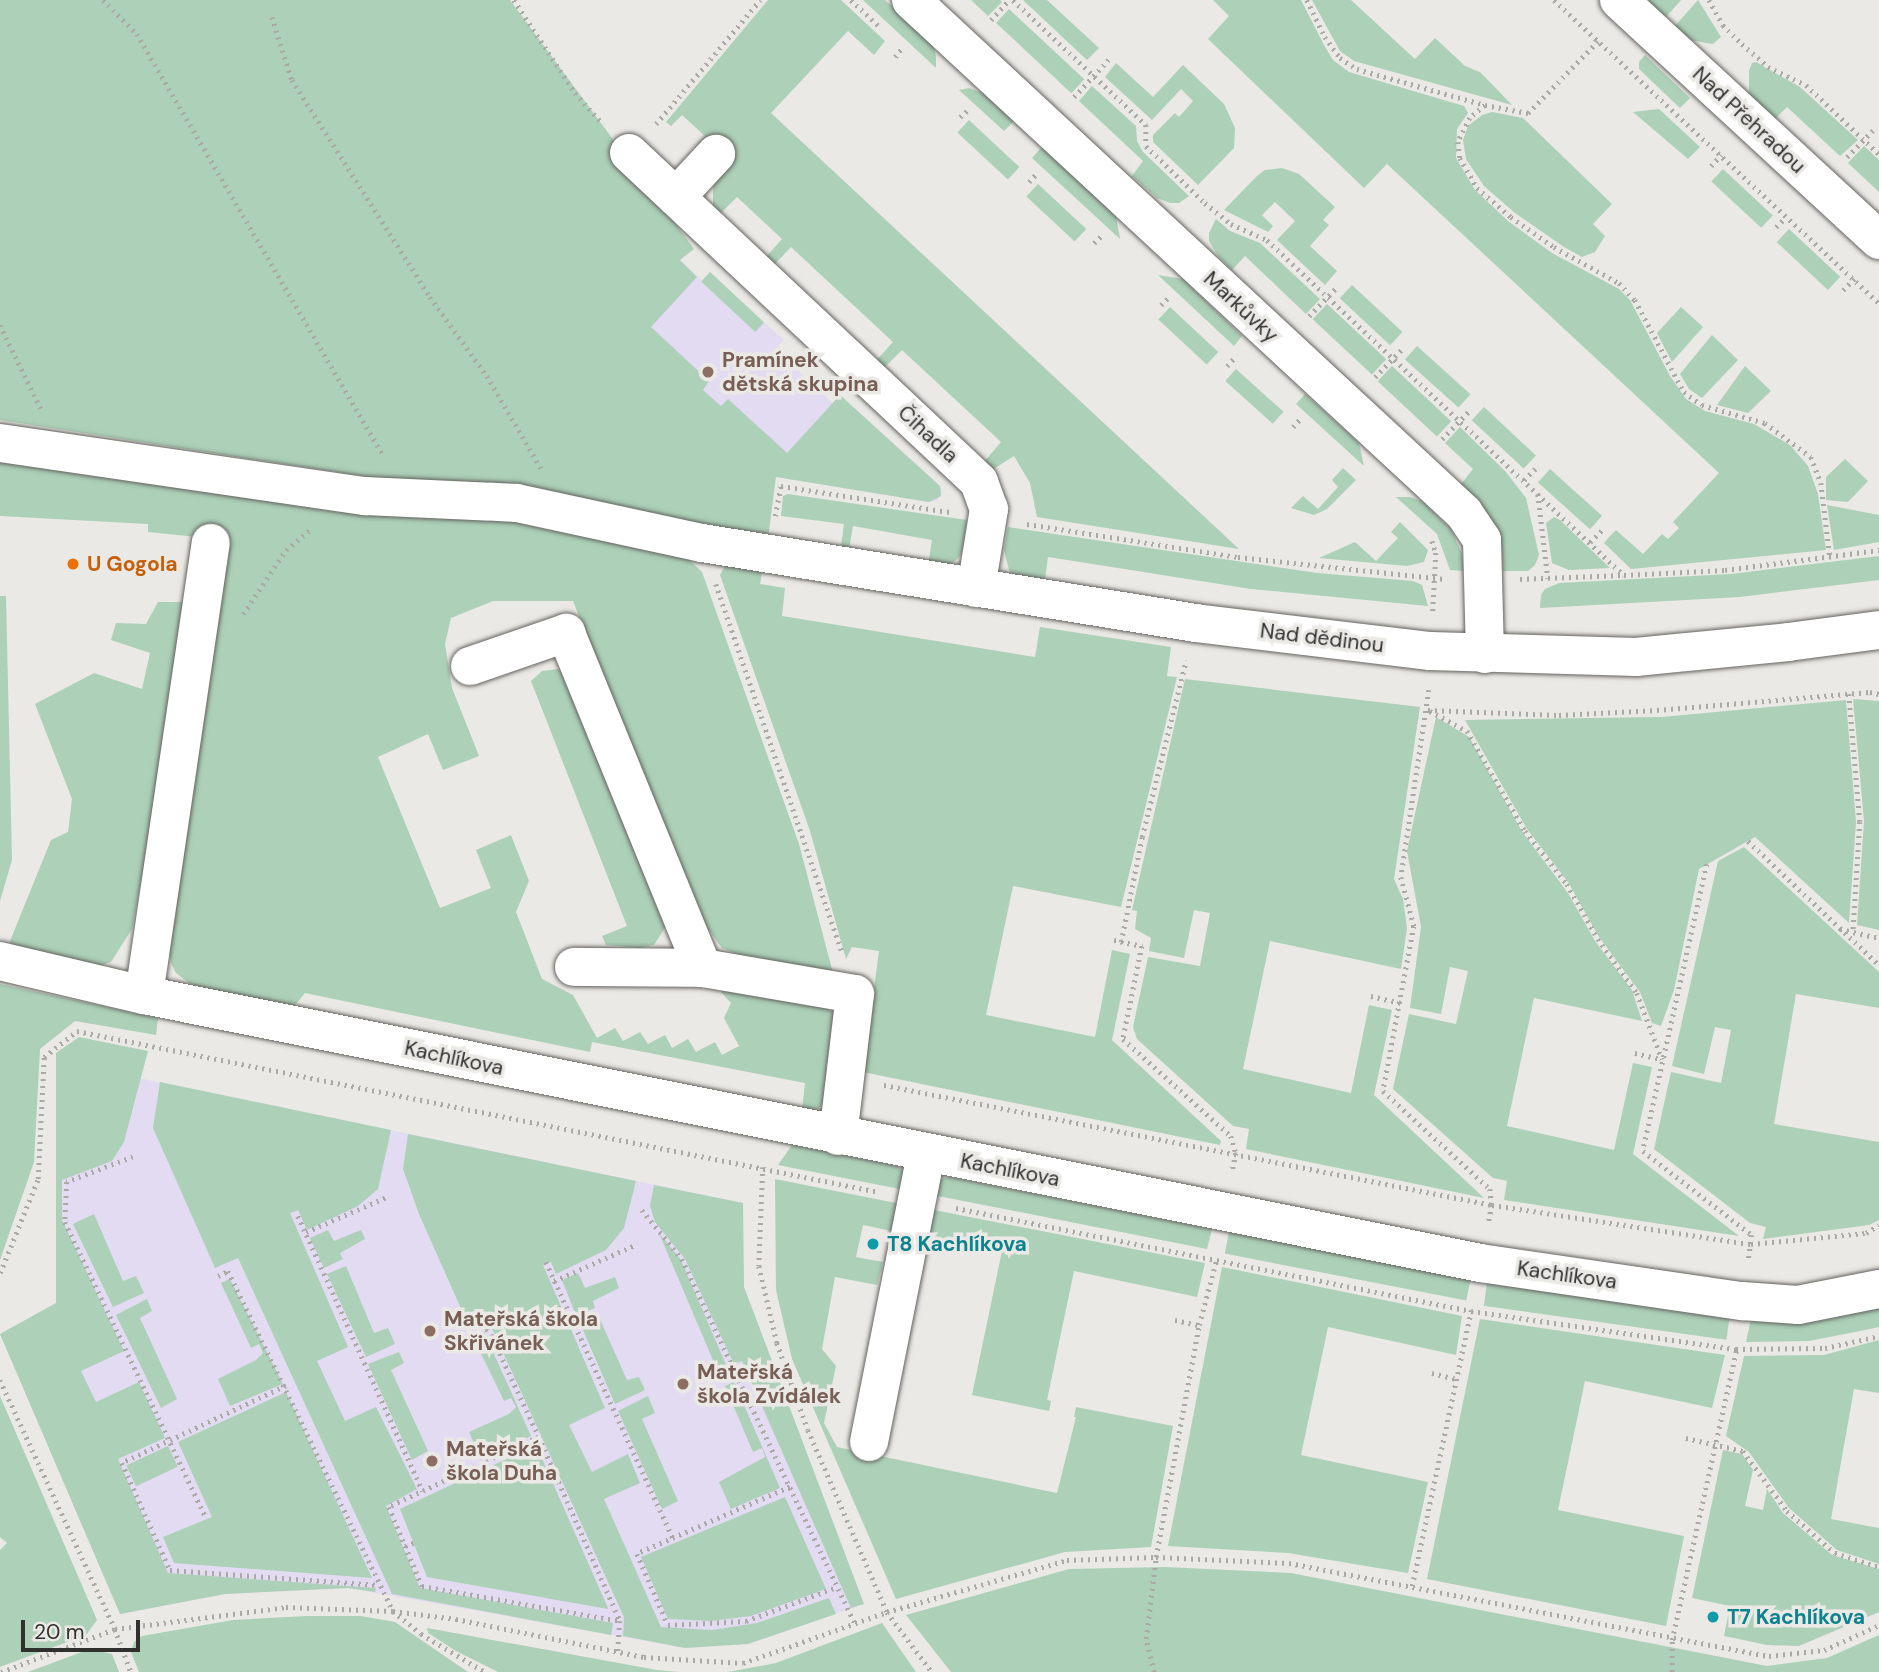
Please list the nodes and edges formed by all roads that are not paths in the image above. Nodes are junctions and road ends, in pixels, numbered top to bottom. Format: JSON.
{"nodes":[{"id":1,"x":911,"y":0,"type":"edge"},
{"id":2,"x":1619,"y":0,"type":"edge"},
{"id":3,"x":629,"y":153,"type":"road end"},
{"id":4,"x":716,"y":154,"type":"dead end"},
{"id":5,"x":676,"y":197,"type":"junction"},
{"id":6,"x":1879,"y":240,"type":"edge"},
{"id":7,"x":0,"y":443,"type":"edge"},
{"id":8,"x":211,"y":542,"type":"dead end"},
{"id":9,"x":976,"y":588,"type":"junction"},
{"id":10,"x":1879,"y":630,"type":"edge"},
{"id":11,"x":1485,"y":654,"type":"junction"},
{"id":12,"x":470,"y":666,"type":"dead end"},
{"id":13,"x":0,"y":961,"type":"edge"},
{"id":14,"x":574,"y":967,"type":"dead end"},
{"id":15,"x":703,"y":968,"type":"junction"},
{"id":16,"x":144,"y":995,"type":"junction"},
{"id":17,"x":838,"y":1136,"type":"junction"},
{"id":18,"x":926,"y":1153,"type":"junction"},
{"id":19,"x":1879,"y":1289,"type":"edge"},
{"id":20,"x":869,"y":1442,"type":"dead end"}],
"edges":[{"from":1,"to":11,"type":"street","name":"Markůvky"},
{"from":2,"to":6,"type":"street","name":"Nad Přehradou"},
{"from":3,"to":5,"type":"street","name":"Čihadla"},
{"from":4,"to":5,"type":"street"},
{"from":5,"to":9,"type":"street","name":"Čihadla"},
{"from":7,"to":9,"type":"street","name":"Nad dědinou"},
{"from":8,"to":16,"type":"street"},
{"from":9,"to":11,"type":"street","name":"Nad dědinou"},
{"from":10,"to":11,"type":"street","name":"Nad dědinou"},
{"from":12,"to":15,"type":"street"},
{"from":13,"to":16,"type":"street","name":"Kachlíkova"},
{"from":14,"to":15,"type":"street"},
{"from":15,"to":17,"type":"street"},
{"from":16,"to":17,"type":"street","name":"Kachlíkova"},
{"from":17,"to":18,"type":"street","name":"Kachlíkova"},
{"from":18,"to":19,"type":"street","name":"Kachlíkova"},
{"from":18,"to":20,"type":"street"}]}
